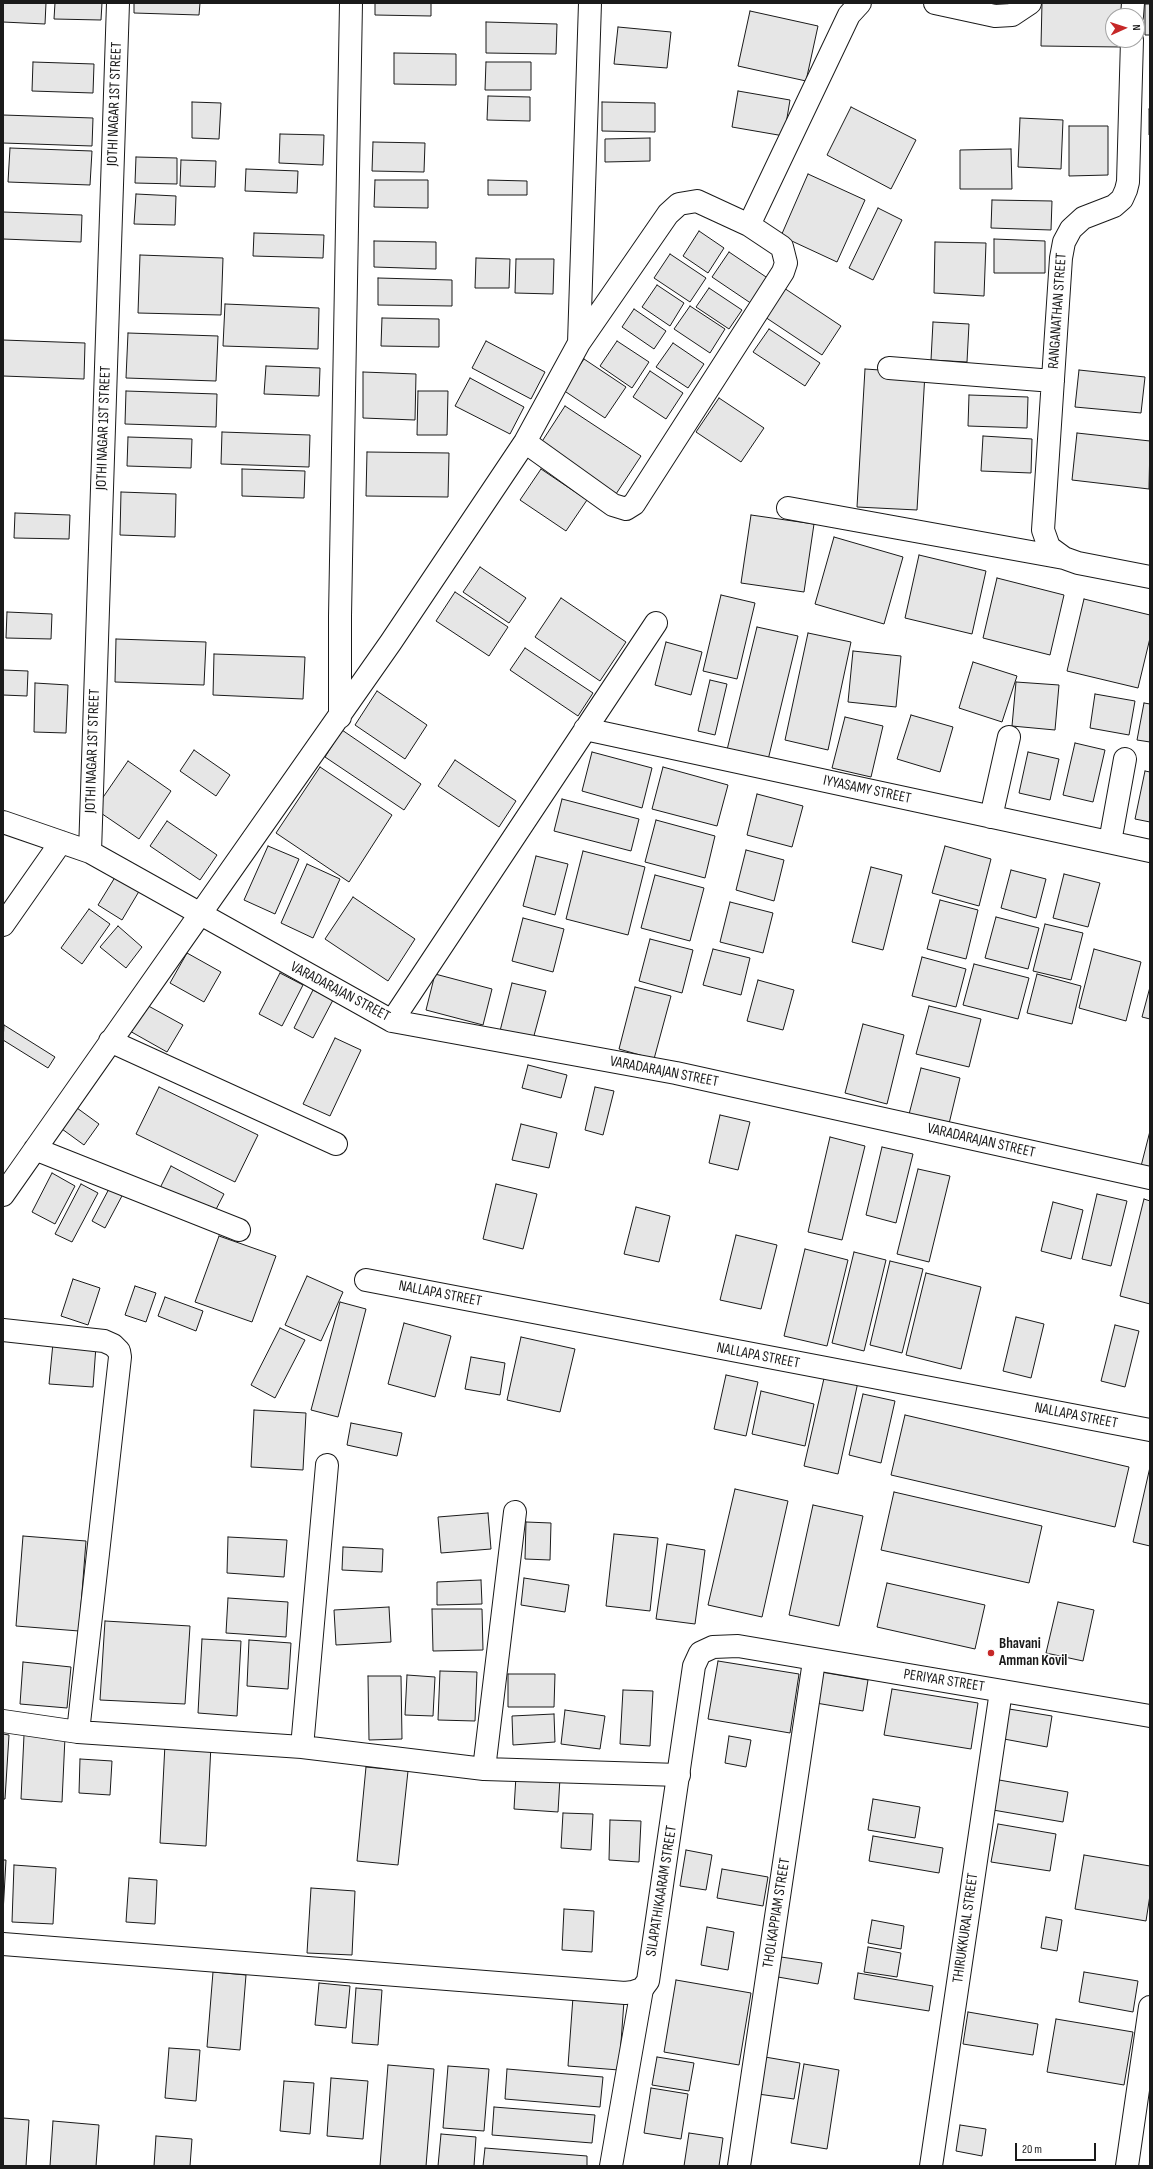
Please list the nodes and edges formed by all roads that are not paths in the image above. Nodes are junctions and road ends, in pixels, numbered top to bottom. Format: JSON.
{"nodes":[{"id":1,"x":118,"y":3,"type":"edge"},
{"id":2,"x":351,"y":3,"type":"edge"},
{"id":3,"x":590,"y":3,"type":"edge"},
{"id":4,"x":860,"y":3,"type":"edge"},
{"id":5,"x":935,"y":3,"type":"edge"},
{"id":6,"x":1030,"y":3,"type":"edge"},
{"id":7,"x":1132,"y":48,"type":"edge"},
{"id":8,"x":749,"y":225,"type":"junction"},
{"id":9,"x":579,"y":343,"type":"junction"},
{"id":10,"x":889,"y":368,"type":"dead end"},
{"id":11,"x":1053,"y":381,"type":"junction"},
{"id":12,"x":525,"y":442,"type":"junction"},
{"id":13,"x":788,"y":508,"type":"dead end"},
{"id":14,"x":1064,"y":558,"type":"junction"},
{"id":15,"x":1150,"y":577,"type":"edge"},
{"id":16,"x":656,"y":623,"type":"dead end"},
{"id":17,"x":340,"y":717,"type":"junction"},
{"id":18,"x":585,"y":729,"type":"junction"},
{"id":19,"x":1009,"y":737,"type":"dead end"},
{"id":20,"x":1125,"y":759,"type":"dead end"},
{"id":21,"x":991,"y":817,"type":"junction"},
{"id":22,"x":3,"y":822,"type":"edge"},
{"id":23,"x":61,"y":842,"type":"junction"},
{"id":24,"x":1110,"y":842,"type":"junction"},
{"id":25,"x":1150,"y":851,"type":"edge"},
{"id":26,"x":90,"y":852,"type":"junction"},
{"id":27,"x":199,"y":914,"type":"junction"},
{"id":28,"x":3,"y":925,"type":"edge"},
{"id":29,"x":392,"y":1021,"type":"junction"},
{"id":30,"x":110,"y":1042,"type":"junction"},
{"id":31,"x":336,"y":1144,"type":"dead end"},
{"id":32,"x":35,"y":1149,"type":"junction"},
{"id":33,"x":1150,"y":1178,"type":"edge"},
{"id":34,"x":3,"y":1195,"type":"edge"},
{"id":35,"x":238,"y":1230,"type":"dead end"},
{"id":36,"x":366,"y":1280,"type":"dead end"},
{"id":37,"x":3,"y":1330,"type":"edge"},
{"id":38,"x":1150,"y":1430,"type":"edge"},
{"id":39,"x":327,"y":1465,"type":"dead end"},
{"id":40,"x":515,"y":1512,"type":"dead end"},
{"id":41,"x":738,"y":1646,"type":"joint"},
{"id":42,"x":814,"y":1661,"type":"junction"},
{"id":43,"x":1001,"y":1690,"type":"junction"},
{"id":44,"x":1150,"y":1716,"type":"edge"},
{"id":45,"x":3,"y":1721,"type":"edge"},
{"id":46,"x":78,"y":1732,"type":"junction"},
{"id":47,"x":302,"y":1747,"type":"junction"},
{"id":48,"x":484,"y":1769,"type":"junction"},
{"id":49,"x":679,"y":1775,"type":"junction"},
{"id":50,"x":3,"y":1944,"type":"edge"},
{"id":51,"x":642,"y":1989,"type":"junction"},
{"id":52,"x":1150,"y":2007,"type":"edge"},
{"id":53,"x":611,"y":2166,"type":"edge"},
{"id":54,"x":739,"y":2166,"type":"edge"},
{"id":55,"x":931,"y":2166,"type":"edge"},
{"id":56,"x":1127,"y":2166,"type":"edge"}],
"edges":[{"from":1,"to":26,"type":"street","name":"JOTHI NAGAR 1ST STREET"},
{"from":2,"to":17,"type":"street"},
{"from":3,"to":9,"type":"street"},
{"from":4,"to":8,"type":"street"},
{"from":5,"to":6,"type":"street"},
{"from":7,"to":11,"type":"street","name":"RANGANATHAN STREET"},
{"from":8,"to":9,"type":"street"},
{"from":8,"to":12,"type":"street"},
{"from":9,"to":12,"type":"street"},
{"from":10,"to":11,"type":"street"},
{"from":11,"to":14,"type":"street","name":"RANGANATHAN STREET"},
{"from":12,"to":17,"type":"street"},
{"from":13,"to":14,"type":"street"},
{"from":14,"to":15,"type":"street"},
{"from":16,"to":18,"type":"street"},
{"from":17,"to":27,"type":"street"},
{"from":18,"to":21,"type":"street","name":"IYYASAMY STREET"},
{"from":18,"to":29,"type":"street"},
{"from":19,"to":21,"type":"street"},
{"from":20,"to":24,"type":"street"},
{"from":21,"to":24,"type":"street","name":"IYYASAMY STREET"},
{"from":22,"to":23,"type":"street","name":"VARADARAJAN STREET"},
{"from":23,"to":26,"type":"street","name":"VARADARAJAN STREET"},
{"from":23,"to":28,"type":"street"},
{"from":24,"to":25,"type":"street","name":"IYYASAMY STREET"},
{"from":26,"to":27,"type":"street","name":"VARADARAJAN STREET"},
{"from":27,"to":29,"type":"street","name":"VARADARAJAN STREET"},
{"from":27,"to":30,"type":"street"},
{"from":29,"to":33,"type":"street","name":"VARADARAJAN STREET"},
{"from":30,"to":31,"type":"street"},
{"from":30,"to":32,"type":"street"},
{"from":32,"to":34,"type":"street"},
{"from":32,"to":35,"type":"street"},
{"from":36,"to":38,"type":"street","name":"NALLAPA STREET"},
{"from":37,"to":46,"type":"street"},
{"from":39,"to":47,"type":"street"},
{"from":40,"to":48,"type":"street"},
{"from":41,"to":42,"type":"street","name":"PERIYAR STREET"},
{"from":41,"to":49,"type":"street","name":"SILAPATHIKAARAM STREET"},
{"from":42,"to":43,"type":"street","name":"PERIYAR STREET"},
{"from":42,"to":54,"type":"street","name":"THOLKAPPIAM STREET"},
{"from":43,"to":44,"type":"street","name":"PERIYAR STREET"},
{"from":43,"to":55,"type":"street","name":"THIRUKKURAL STREET"},
{"from":45,"to":46,"type":"street"},
{"from":46,"to":47,"type":"street"},
{"from":47,"to":48,"type":"street"},
{"from":48,"to":49,"type":"street"},
{"from":49,"to":51,"type":"street","name":"SILAPATHIKAARAM STREET"},
{"from":50,"to":51,"type":"street"},
{"from":51,"to":53,"type":"street","name":"SILAPATHIKAARAM STREET"},
{"from":52,"to":56,"type":"street"}]}
